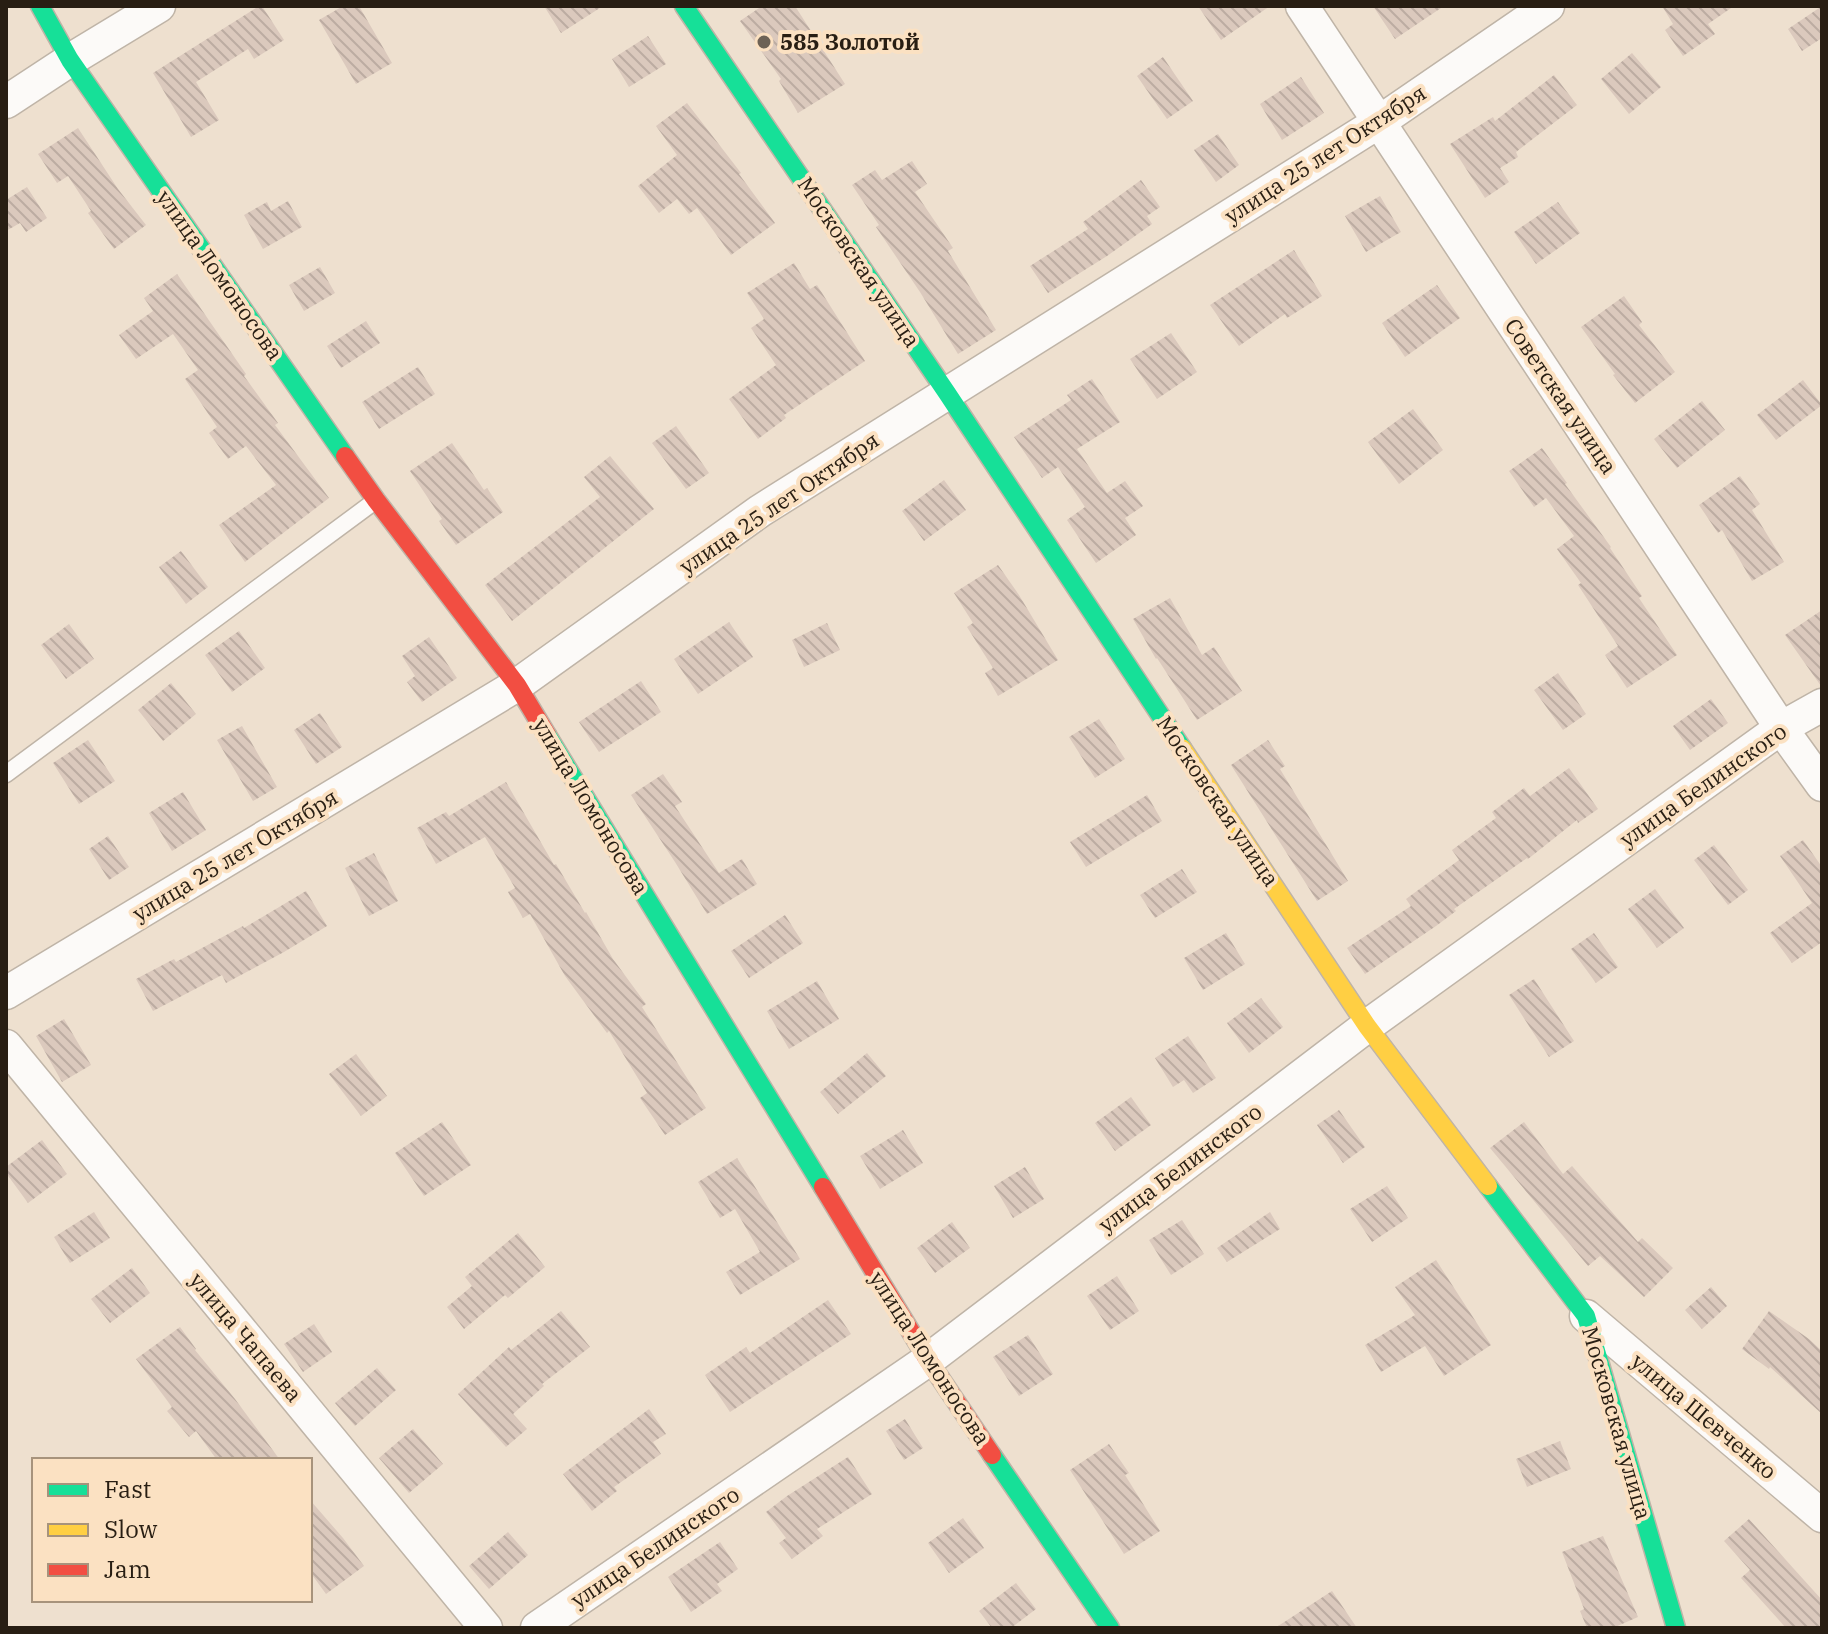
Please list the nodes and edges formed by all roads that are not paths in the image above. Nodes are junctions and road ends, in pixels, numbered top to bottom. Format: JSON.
{"nodes":[{"id":1,"x":40,"y":6,"type":"edge"},
{"id":2,"x":159,"y":6,"type":"edge"},
{"id":3,"x":684,"y":6,"type":"edge"},
{"id":4,"x":1302,"y":6,"type":"edge"},
{"id":5,"x":1548,"y":6,"type":"edge"},
{"id":6,"x":70,"y":60,"type":"junction"},
{"id":7,"x":6,"y":102,"type":"edge"},
{"id":8,"x":1379,"y":122,"type":"junction"},
{"id":9,"x":947,"y":393,"type":"junction"},
{"id":10,"x":376,"y":500,"type":"junction"},
{"id":11,"x":517,"y":685,"type":"junction"},
{"id":12,"x":1822,"y":705,"type":"edge"},
{"id":13,"x":1781,"y":728,"type":"junction"},
{"id":14,"x":6,"y":774,"type":"edge"},
{"id":15,"x":1822,"y":785,"type":"edge"},
{"id":16,"x":6,"y":993,"type":"edge"},
{"id":17,"x":1367,"y":1026,"type":"junction"},
{"id":18,"x":6,"y":1046,"type":"edge"},
{"id":19,"x":1586,"y":1316,"type":"junction"},
{"id":20,"x":928,"y":1360,"type":"junction"},
{"id":21,"x":1822,"y":1516,"type":"edge"},
{"id":22,"x":486,"y":1628,"type":"edge"},
{"id":23,"x":537,"y":1628,"type":"edge"},
{"id":24,"x":1110,"y":1628,"type":"edge"},
{"id":25,"x":1676,"y":1628,"type":"edge"}],
"edges":[{"from":1,"to":6,"type":"street","name":"улица Ломоносова"},
{"from":2,"to":6,"type":"street"},
{"from":3,"to":9,"type":"street","name":"Московская улица"},
{"from":4,"to":8,"type":"street","name":"Советская улица"},
{"from":5,"to":8,"type":"street","name":"улица 25 лет Октября"},
{"from":6,"to":7,"type":"street"},
{"from":6,"to":10,"type":"street","name":"улица Ломоносова"},
{"from":8,"to":9,"type":"street","name":"улица 25 лет Октября"},
{"from":8,"to":13,"type":"street","name":"Советская улица"},
{"from":9,"to":11,"type":"street","name":"улица 25 лет Октября"},
{"from":9,"to":17,"type":"street","name":"Московская улица"},
{"from":10,"to":11,"type":"street","name":"улица Ломоносова"},
{"from":10,"to":14,"type":"lane"},
{"from":11,"to":16,"type":"street","name":"улица 25 лет Октября"},
{"from":11,"to":20,"type":"street","name":"улица Ломоносова"},
{"from":12,"to":13,"type":"street","name":"улица Белинского"},
{"from":13,"to":15,"type":"street","name":"Советская улица"},
{"from":13,"to":17,"type":"street","name":"улица Белинского"},
{"from":17,"to":19,"type":"street","name":"Московская улица"},
{"from":17,"to":20,"type":"street","name":"улица Белинского"},
{"from":18,"to":22,"type":"street","name":"улица Чапаева"},
{"from":19,"to":21,"type":"street","name":"улица Шевченко"},
{"from":19,"to":25,"type":"street","name":"Московская улица"},
{"from":20,"to":23,"type":"street","name":"улица Белинского"},
{"from":20,"to":24,"type":"street","name":"улица Ломоносова"}]}
